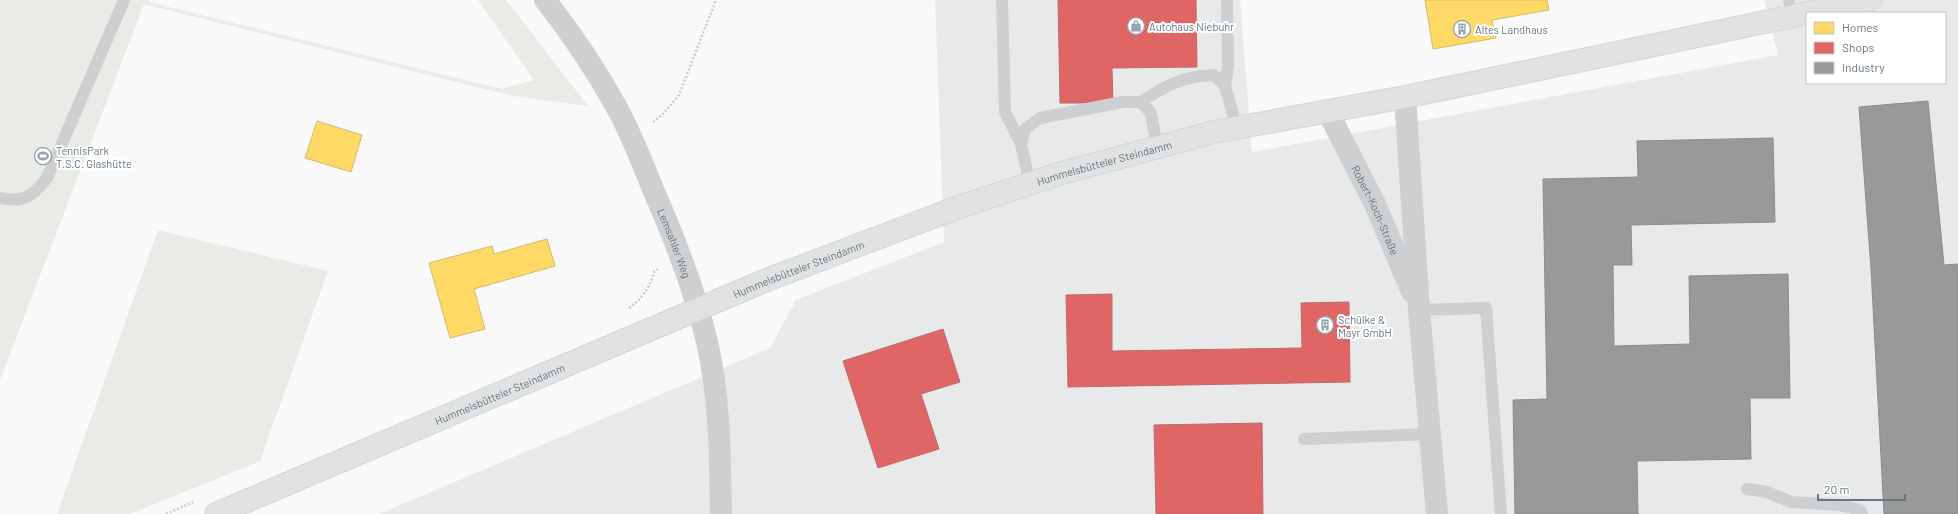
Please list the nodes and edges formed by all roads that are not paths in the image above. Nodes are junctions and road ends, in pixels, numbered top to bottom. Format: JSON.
{"nodes":[{"id":1,"x":124,"y":0,"type":"edge"},
{"id":2,"x":545,"y":0,"type":"edge"},
{"id":3,"x":1002,"y":0,"type":"edge"},
{"id":4,"x":1227,"y":0,"type":"edge"},
{"id":5,"x":1870,"y":0,"type":"edge"},
{"id":6,"x":1790,"y":8,"type":"edge"},
{"id":7,"x":1225,"y":86,"type":"junction"},
{"id":8,"x":1405,"y":97,"type":"junction"},
{"id":9,"x":1141,"y":102,"type":"junction"},
{"id":10,"x":1328,"y":112,"type":"junction"},
{"id":11,"x":1237,"y":128,"type":"junction"},
{"id":12,"x":1021,"y":144,"type":"junction"},
{"id":13,"x":1157,"y":147,"type":"junction"},
{"id":14,"x":1030,"y":184,"type":"junction"},
{"id":15,"x":0,"y":198,"type":"edge"},
{"id":16,"x":697,"y":310,"type":"junction"},
{"id":17,"x":1419,"y":310,"type":"junction"},
{"id":18,"x":1431,"y":434,"type":"junction"},
{"id":19,"x":1304,"y":439,"type":"dead end"},
{"id":20,"x":1747,"y":489,"type":"dead end"},
{"id":21,"x":216,"y":514,"type":"edge"},
{"id":22,"x":721,"y":514,"type":"edge"},
{"id":23,"x":1437,"y":514,"type":"edge"},
{"id":24,"x":1501,"y":514,"type":"edge"},
{"id":25,"x":1862,"y":514,"type":"edge"}],
"edges":[{"from":1,"to":15,"type":"lane"},
{"from":2,"to":16,"type":"street","name":"Lemsahler Weg"},
{"from":3,"to":12,"type":"lane"},
{"from":4,"to":7,"type":"lane"},
{"from":5,"to":6,"type":"street","name":"Hummelsbütteler Steindamm"},
{"from":6,"to":8,"type":"street","name":"Hummelsbütteler Steindamm"},
{"from":7,"to":9,"type":"lane"},
{"from":7,"to":11,"type":"lane"},
{"from":8,"to":10,"type":"street","name":"Hummelsbütteler Steindamm"},
{"from":8,"to":17,"type":"street","name":"Robert-Koch-Straße"},
{"from":9,"to":12,"type":"lane"},
{"from":9,"to":13,"type":"lane"},
{"from":10,"to":11,"type":"street","name":"Hummelsbütteler Steindamm"},
{"from":10,"to":17,"type":"street","name":"Robert-Koch-Straße"},
{"from":11,"to":13,"type":"street","name":"Hummelsbütteler Steindamm"},
{"from":12,"to":14,"type":"lane"},
{"from":13,"to":14,"type":"street","name":"Hummelsbütteler Steindamm"},
{"from":14,"to":16,"type":"street","name":"Hummelsbütteler Steindamm"},
{"from":16,"to":21,"type":"street","name":"Hummelsbütteler Steindamm"},
{"from":16,"to":22,"type":"street","name":"Lemsahler Weg"},
{"from":17,"to":18,"type":"street","name":"Robert-Koch-Straße"},
{"from":17,"to":24,"type":"lane"},
{"from":18,"to":19,"type":"lane"},
{"from":18,"to":23,"type":"street","name":"Robert-Koch-Straße"},
{"from":20,"to":25,"type":"lane"}]}
